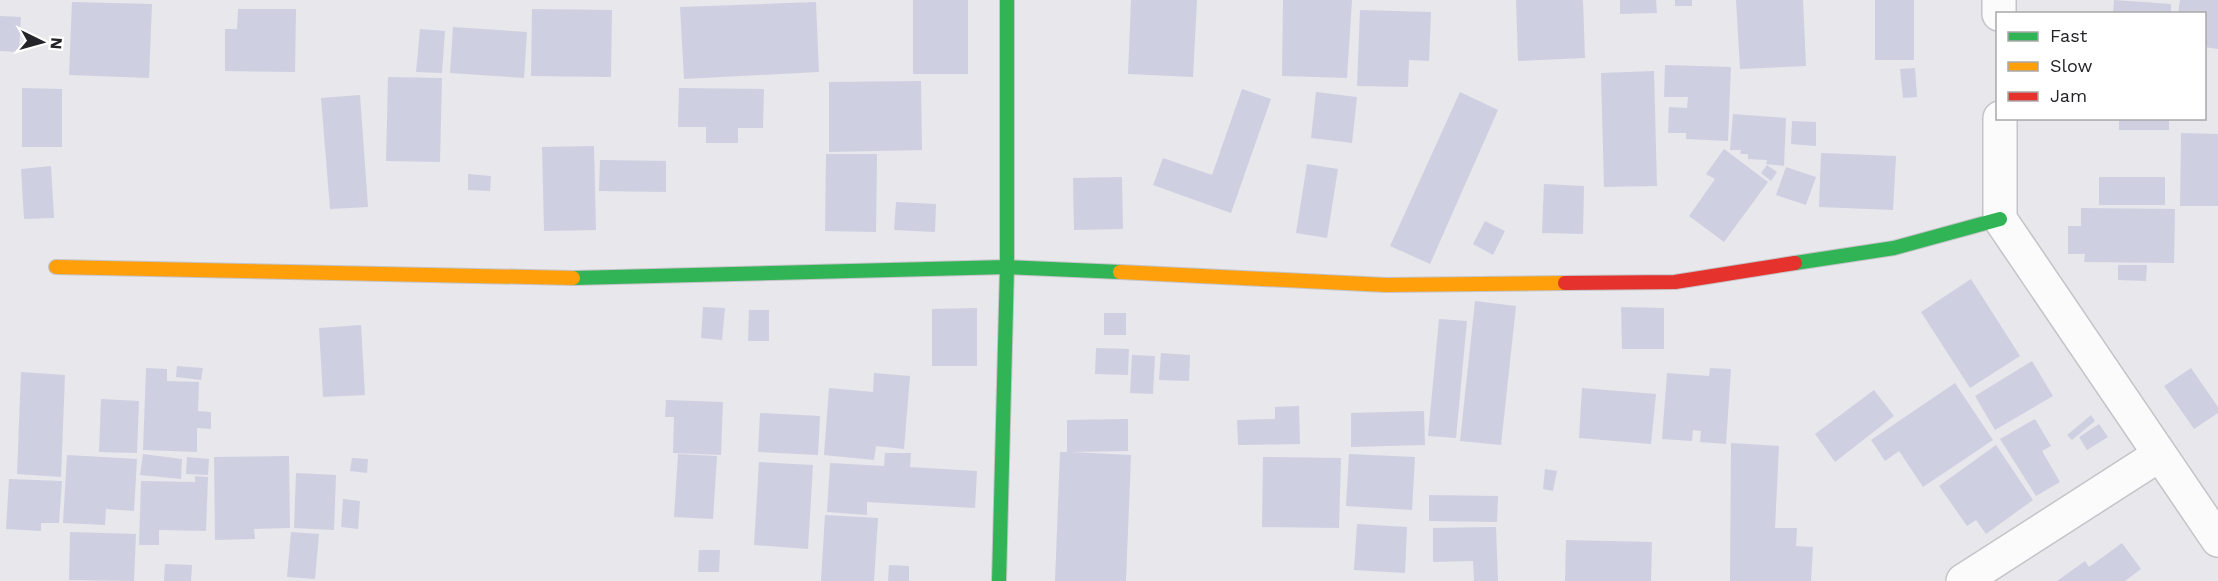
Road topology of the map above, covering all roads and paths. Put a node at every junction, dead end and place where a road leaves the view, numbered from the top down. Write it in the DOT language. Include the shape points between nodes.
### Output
graph roads {
  1 [pos="1007,0"];
  2 [pos="2000,120"];
  3 [pos="2000,219"];
  4 [pos="56,267"];
  5 [pos="1007,267"];
  6 [pos="2159,455"];
  7 [pos="2218,540"];
  8 [pos="999,581"];
  9 [pos="1963,581"];
  1 -- 5 [label="street"];
  2 -- 3 [label="street"];
  3 -- 5 [label="street" via="1894,248 1675,282 1386,285"];
  3 -- 6 [label="street"];
  4 -- 5 [label="street" via="554,279"];
  5 -- 8 [label="street"];
  6 -- 7 [label="street"];
  6 -- 9 [label="street"];
}
